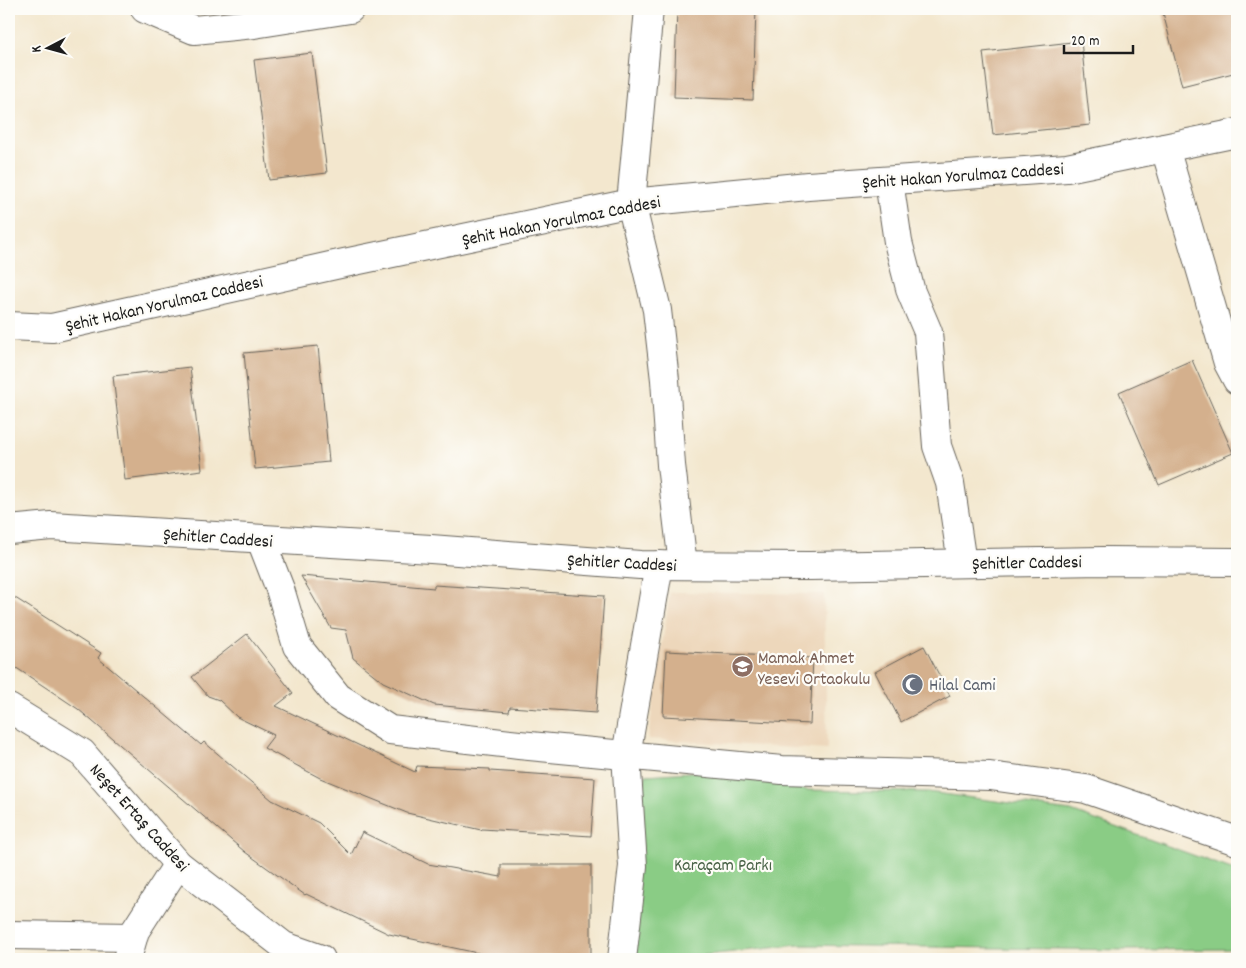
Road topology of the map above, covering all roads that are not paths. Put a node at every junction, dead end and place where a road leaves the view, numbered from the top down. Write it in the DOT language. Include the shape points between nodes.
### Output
graph roads {
  1 [pos="145,9"];
  2 [pos="350,9"];
  3 [pos="649,9"];
  4 [pos="1237,133"];
  5 [pos="1166,148"];
  6 [pos="889,181"];
  7 [pos="631,203"];
  8 [pos="9,326"];
  9 [pos="1237,380"];
  10 [pos="9,530"];
  11 [pos="261,540"];
  12 [pos="1237,562"];
  13 [pos="962,563"];
  14 [pos="671,565"];
  15 [pos="9,708"];
  16 [pos="626,755"];
  17 [pos="1237,841"];
  18 [pos="178,864"];
  19 [pos="9,935"];
  20 [pos="130,948"];
  21 [pos="321,959"];
  22 [pos="622,959"];
  1 -- 2 [label="street" via="194,30"];
  3 -- 7 [label="street"];
  4 -- 5 [label="street, Şehit Hakan Yorulmaz Caddesi"];
  5 -- 6 [label="street, Şehit Hakan Yorulmaz Caddesi" via="1067,168"];
  5 -- 9 [label="street" via="1228,363"];
  6 -- 7 [label="street, Şehit Hakan Yorulmaz Caddesi"];
  6 -- 13 [label="street" via="898,242 909,284 928,332 937,446 950,483"];
  7 -- 8 [label="street, Şehit Hakan Yorulmaz Caddesi" via="52,328"];
  7 -- 14 [label="street" via="656,310 666,380 671,465"];
  10 -- 11 [label="street, Şehitler Caddesi" via="51,526"];
  11 -- 14 [label="street, Şehitler Caddesi"];
  11 -- 16 [label="street" via="297,646 338,697 390,730"];
  12 -- 13 [label="street, Şehitler Caddesi"];
  13 -- 14 [label="street, Şehitler Caddesi"];
  14 -- 16 [label="street"];
  15 -- 18 [label="street, Neşet Ertaş Caddesi" via="82,753"];
  16 -- 17 [label="street" via="782,770 990,776 1086,789"];
  16 -- 22 [label="street" via="633,866"];
  18 -- 20 [label="street" via="135,930"];
  18 -- 21 [label="street, Neşet Ertaş Caddesi" via="284,946"];
  19 -- 20 [label="street"];
}
